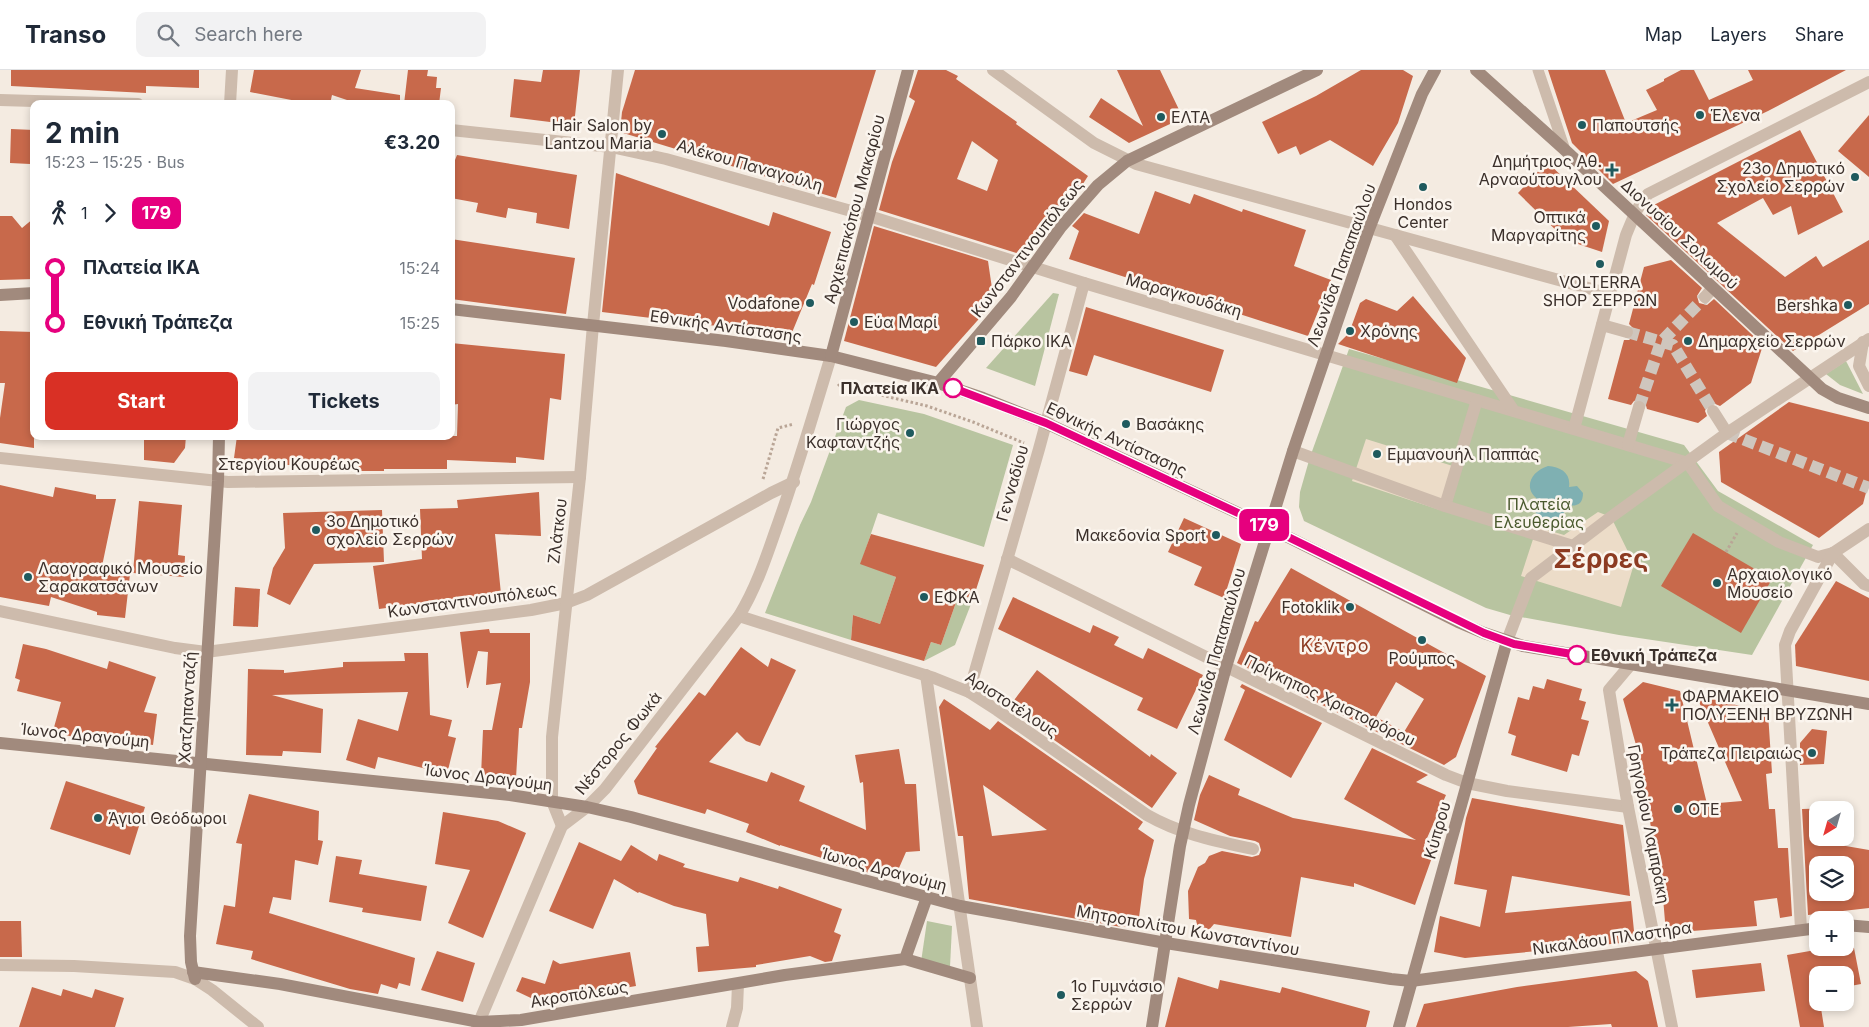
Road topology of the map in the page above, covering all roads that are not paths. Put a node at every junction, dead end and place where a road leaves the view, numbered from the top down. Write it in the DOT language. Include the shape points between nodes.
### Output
graph roads {
  1 [pos="232,70"];
  2 [pos="618,70"];
  3 [pos="908,70"];
  4 [pos="992,70"];
  5 [pos="1317,70"];
  6 [pos="1435,70"];
  7 [pos="1476,70"];
  8 [pos="1538,70"];
  9 [pos="1869,82"];
  10 [pos="0,100"];
  11 [pos="230,100"];
  12 [pos="30,101"];
  13 [pos="455,130"];
  14 [pos="611,147"];
  15 [pos="1565,150"];
  16 [pos="1127,161"];
  17 [pos="1634,214"];
  18 [pos="869,216"];
  19 [pos="1369,229"];
  20 [pos="1395,235"];
  21 [pos="1032,267"];
  22 [pos="1084,283"];
  23 [pos="30,293"];
  24 [pos="0,294"];
  25 [pos="1610,294"];
  26 [pos="455,309"];
  27 [pos="593,325"];
  28 [pos="1602,325"];
  29 [pos="1626,332"];
  30 [pos="1866,340"];
  31 [pos="1326,354"];
  32 [pos="831,356"];
  33 [pos="1810,378"];
  34 [pos="938,383"];
  35 [pos="1869,386"];
  36 [pos="1477,400"];
  37 [pos="1639,407"];
  38 [pos="1869,408"];
  39 [pos="1514,411"];
  40 [pos="1713,411"];
  41 [pos="1046,423"];
  42 [pos="1574,429"];
  43 [pos="1727,433"];
  44 [pos="219,440"];
  45 [pos="1628,445"];
  46 [pos="1293,451"];
  47 [pos="0,458"];
  48 [pos="1688,463"];
  49 [pos="580,477"];
  50 [pos="218,481"];
  51 [pos="794,482"];
  52 [pos="1445,506"];
  53 [pos="1270,528"];
  54 [pos="1869,529"];
  55 [pos="1572,546"];
  56 [pos="1833,553"];
  57 [pos="1007,559"];
  58 [pos="1869,586"];
  59 [pos="566,602"];
  60 [pos="0,611"];
  61 [pos="739,616"];
  62 [pos="1507,641"];
  63 [pos="206,652"];
  64 [pos="1631,664"];
  65 [pos="1226,667"];
  66 [pos="926,675"];
  67 [pos="1788,690"];
  68 [pos="969,692"];
  69 [pos="1869,704"];
  70 [pos="0,743"];
  71 [pos="200,763"];
  72 [pos="1467,783"];
  73 [pos="552,801"];
  74 [pos="1628,806"];
  75 [pos="587,807"];
  76 [pos="562,826"];
  77 [pos="1183,832"];
  78 [pos="1253,849"];
  79 [pos="927,897"];
  80 [pos="960,906"];
  81 [pos="1854,926"];
  82 [pos="1869,927"];
  83 [pos="1801,929"];
  84 [pos="1809,929"];
  85 [pos="1166,943"];
  86 [pos="1656,949"];
  87 [pos="905,959"];
  88 [pos="0,965"];
  89 [pos="195,976"];
  90 [pos="970,978"];
  91 [pos="1411,981"];
  92 [pos="738,984"];
  93 [pos="478,1024"];
  94 [pos="258,1027"];
  95 [pos="732,1027"];
  96 [pos="977,1027"];
  97 [pos="1152,1027"];
  98 [pos="1399,1027"];
  99 [pos="1672,1027"];
  1 -- 11 [label="street"];
  2 -- 14 [label="street, Ζλάτκου"];
  3 -- 18 [label="street, Αρχιεπισκόπου Μακαρίου"];
  4 -- 16 [label="street" via="1094,143"];
  5 -- 16 [label="street, Κωνσταντινουπόλεως"];
  6 -- 19 [label="street, Λεωνίδα Παπαπαύλου" via="1422,94"];
  7 -- 15 [label="street, Διονυσίου Σολωμού"];
  8 -- 15 [label="lane"];
  9 -- 17 [label="street" via="1648,194"];
  10 -- 12 [label="street"];
  13 -- 14 [label="street, Αλέκου Παναγούλη"];
  14 -- 18 [label="street, Αλέκου Παναγούλη" via="666,159"];
  14 -- 27 [label="street, Ζλάτκου"];
  15 -- 17 [label="street, Διονυσίου Σολωμού"];
  16 -- 19 [label="street"];
  16 -- 21 [label="street, Κωνσταντινουπόλεως" via="1098,185"];
  17 -- 25 [label="street"];
  17 -- 33 [label="street, Διονυσίου Σολωμού" via="1709,292"];
  18 -- 21 [label="street, Αλέκου Παναγούλη"];
  18 -- 32 [label="street, Αρχιεπισκόπου Μακαρίου"];
  19 -- 20 [label="street"];
  19 -- 31 [label="street, Λεωνίδα Παπαπαύλου"];
  20 -- 25 [label="street"];
  20 -- 39 [label="street"];
  21 -- 22 [label="street, Μαραγκουδάκη"];
  21 -- 34 [label="street, Κωνσταντινουπόλεως" via="1011,297"];
  22 -- 31 [label="street, Μαραγκουδάκη"];
  22 -- 41 [label="street, Γενναδίου"];
  23 -- 24 [label="street"];
  25 -- 28 [label="street"];
  26 -- 27 [label="street, Εθνικής Αντίστασης"];
  27 -- 32 [label="street, Εθνικής Αντίστασης"];
  27 -- 49 [label="street, Ζλάτκου"];
  28 -- 29 [label="street"];
  28 -- 42 [label="street"];
  30 -- 33 [label="street"];
  30 -- 35 [label="street" via="1859,366"];
  31 -- 36 [label="street, Μαραγκουδάκη"];
  31 -- 46 [label="street, Λεωνίδα Παπαπαύλου"];
  32 -- 34 [label="street, Εθνικής Αντίστασης"];
  32 -- 51 [label="street"];
  33 -- 38 [label="street, Διονυσίου Σολωμού" via="1830,395"];
  33 -- 43 [label="street"];
  34 -- 41 [label="street, Εθνικής Αντίστασης"];
  36 -- 39 [label="street, Μαραγκουδάκη"];
  36 -- 52 [label="street"];
  37 -- 45 [label="street"];
  39 -- 42 [label="street, Μαραγκουδάκη"];
  40 -- 43 [label="street"];
  41 -- 53 [label="street, Εθνικής Αντίστασης"];
  41 -- 57 [label="street, Γενναδίου"];
  42 -- 45 [label="street, Μαραγκουδάκη"];
  43 -- 48 [label="street"];
  44 -- 50 [label="street, Χατζηπανταζή"];
  45 -- 48 [label="street, Μαραγκουδάκη"];
  46 -- 52 [label="street"];
  46 -- 53 [label="street, Λεωνίδα Παπαπαύλου"];
  47 -- 50 [label="street, Στεργίου Κουρέως"];
  48 -- 55 [label="street"];
  48 -- 56 [label="street" via="1718,506 1779,542 1818,557"];
  49 -- 50 [label="street, Στεργίου Κουρέως"];
  49 -- 59 [label="street, Ζλάτκου"];
  50 -- 63 [label="street, Χατζηπανταζή"];
  51 -- 59 [label="street, Κωνσταντινουπόλεως" via="610,584"];
  51 -- 61 [label="street, Νέστορος Φωκά" via="755,586"];
  52 -- 55 [label="street"];
  53 -- 62 [label="street, Εθνικής Αντίστασης" via="1458,622"];
  53 -- 65 [label="street, Λεωνίδα Παπαπαύλου"];
  54 -- 56 [label="street"];
  55 -- 62 [label="street" via="1531,578"];
  56 -- 58 [label="street"];
  56 -- 67 [label="street" via="1785,645"];
  57 -- 65 [label="street, Πρίγκηπος Χριστοφόρου"];
  57 -- 68 [label="street, Γενναδίου"];
  59 -- 63 [label="street, Κωνσταντινουπόλεως" via="522,612"];
  59 -- 73 [label="street, Ζλάτκου" via="552,737"];
  60 -- 63 [label="street, Κωνσταντινουπόλεως"];
  61 -- 66 [label="street, Αριστοτέλους"];
  61 -- 75 [label="street, Νέστορος Φωκά" via="605,789"];
  62 -- 64 [label="street, Εθνικής Αντίστασης"];
  62 -- 72 [label="street, Κύπρου"];
  63 -- 71 [label="street, Χατζηπανταζή"];
  64 -- 67 [label="street, Εθνικής Αντίστασης"];
  64 -- 74 [label="street, Γρηγορίου Λαμπράκη" via="1609,690"];
  65 -- 72 [label="street, Πρίγκηπος Χριστοφόρου"];
  65 -- 77 [label="street, Λεωνίδα Παπαπαύλου"];
  66 -- 68 [label="street, Αριστοτέλους"];
  66 -- 80 [label="street"];
  67 -- 69 [label="street, Εθνικής Αντίστασης"];
  67 -- 83 [label="street"];
  68 -- 77 [label="street, Αριστοτέλους" via="1147,815"];
  70 -- 71 [label="street, Ίωνος Δραγούμη"];
  71 -- 73 [label="street, Ίωνος Δραγούμη"];
  71 -- 89 [label="street, Χατζηπανταζή" via="190,946"];
  72 -- 74 [label="street, Πρίγκηπος Χριστοφόρου"];
  72 -- 91 [label="street, Κύπρου"];
  73 -- 75 [label="street, Ίωνος Δραγούμη"];
  73 -- 76 [label="street"];
  74 -- 86 [label="street, Γρηγορίου Λαμπράκη"];
  75 -- 76 [label="street, Νέστορος Φωκά"];
  75 -- 79 [label="street, Ίωνος Δραγούμη"];
  76 -- 93 [label="street, Νέστορος Φωκά"];
  77 -- 78 [label="street, Αριστοτέλους"];
  77 -- 85 [label="street, Λεωνίδα Παπαπαύλου"];
  79 -- 80 [label="street, Ίωνος Δραγούμη"];
  79 -- 87 [label="street"];
  80 -- 85 [label="street, Μητροπολίτου Κωνσταντίνου"];
  80 -- 90 [label="street"];
  81 -- 82 [label="street"];
  83 -- 84 [label="street, Νικαλάου Πλαστήρα"];
  83 -- 86 [label="street, Νικαλάου Πλαστήρα"];
  85 -- 91 [label="street, Μητροπολίτου Κωνσταντίνου"];
  85 -- 97 [label="street, Λεωνίδα Παπαπαύλου"];
  86 -- 91 [label="street, Νικαλάου Πλαστήρα"];
  86 -- 99 [label="street, Γρηγορίου Λαμπράκη"];
  87 -- 90 [label="street"];
  87 -- 92 [label="street, Ακροπόλεως"];
  88 -- 89 [label="street" via="166,970"];
  89 -- 93 [label="street, Ακροπόλεως" via="280,984"];
  89 -- 94 [label="street"];
  90 -- 96 [label="street"];
  91 -- 98 [label="street, Κύπρου"];
  92 -- 93 [label="street, Ακροπόλεως" via="521,1020"];
  92 -- 95 [label="street"];
}
